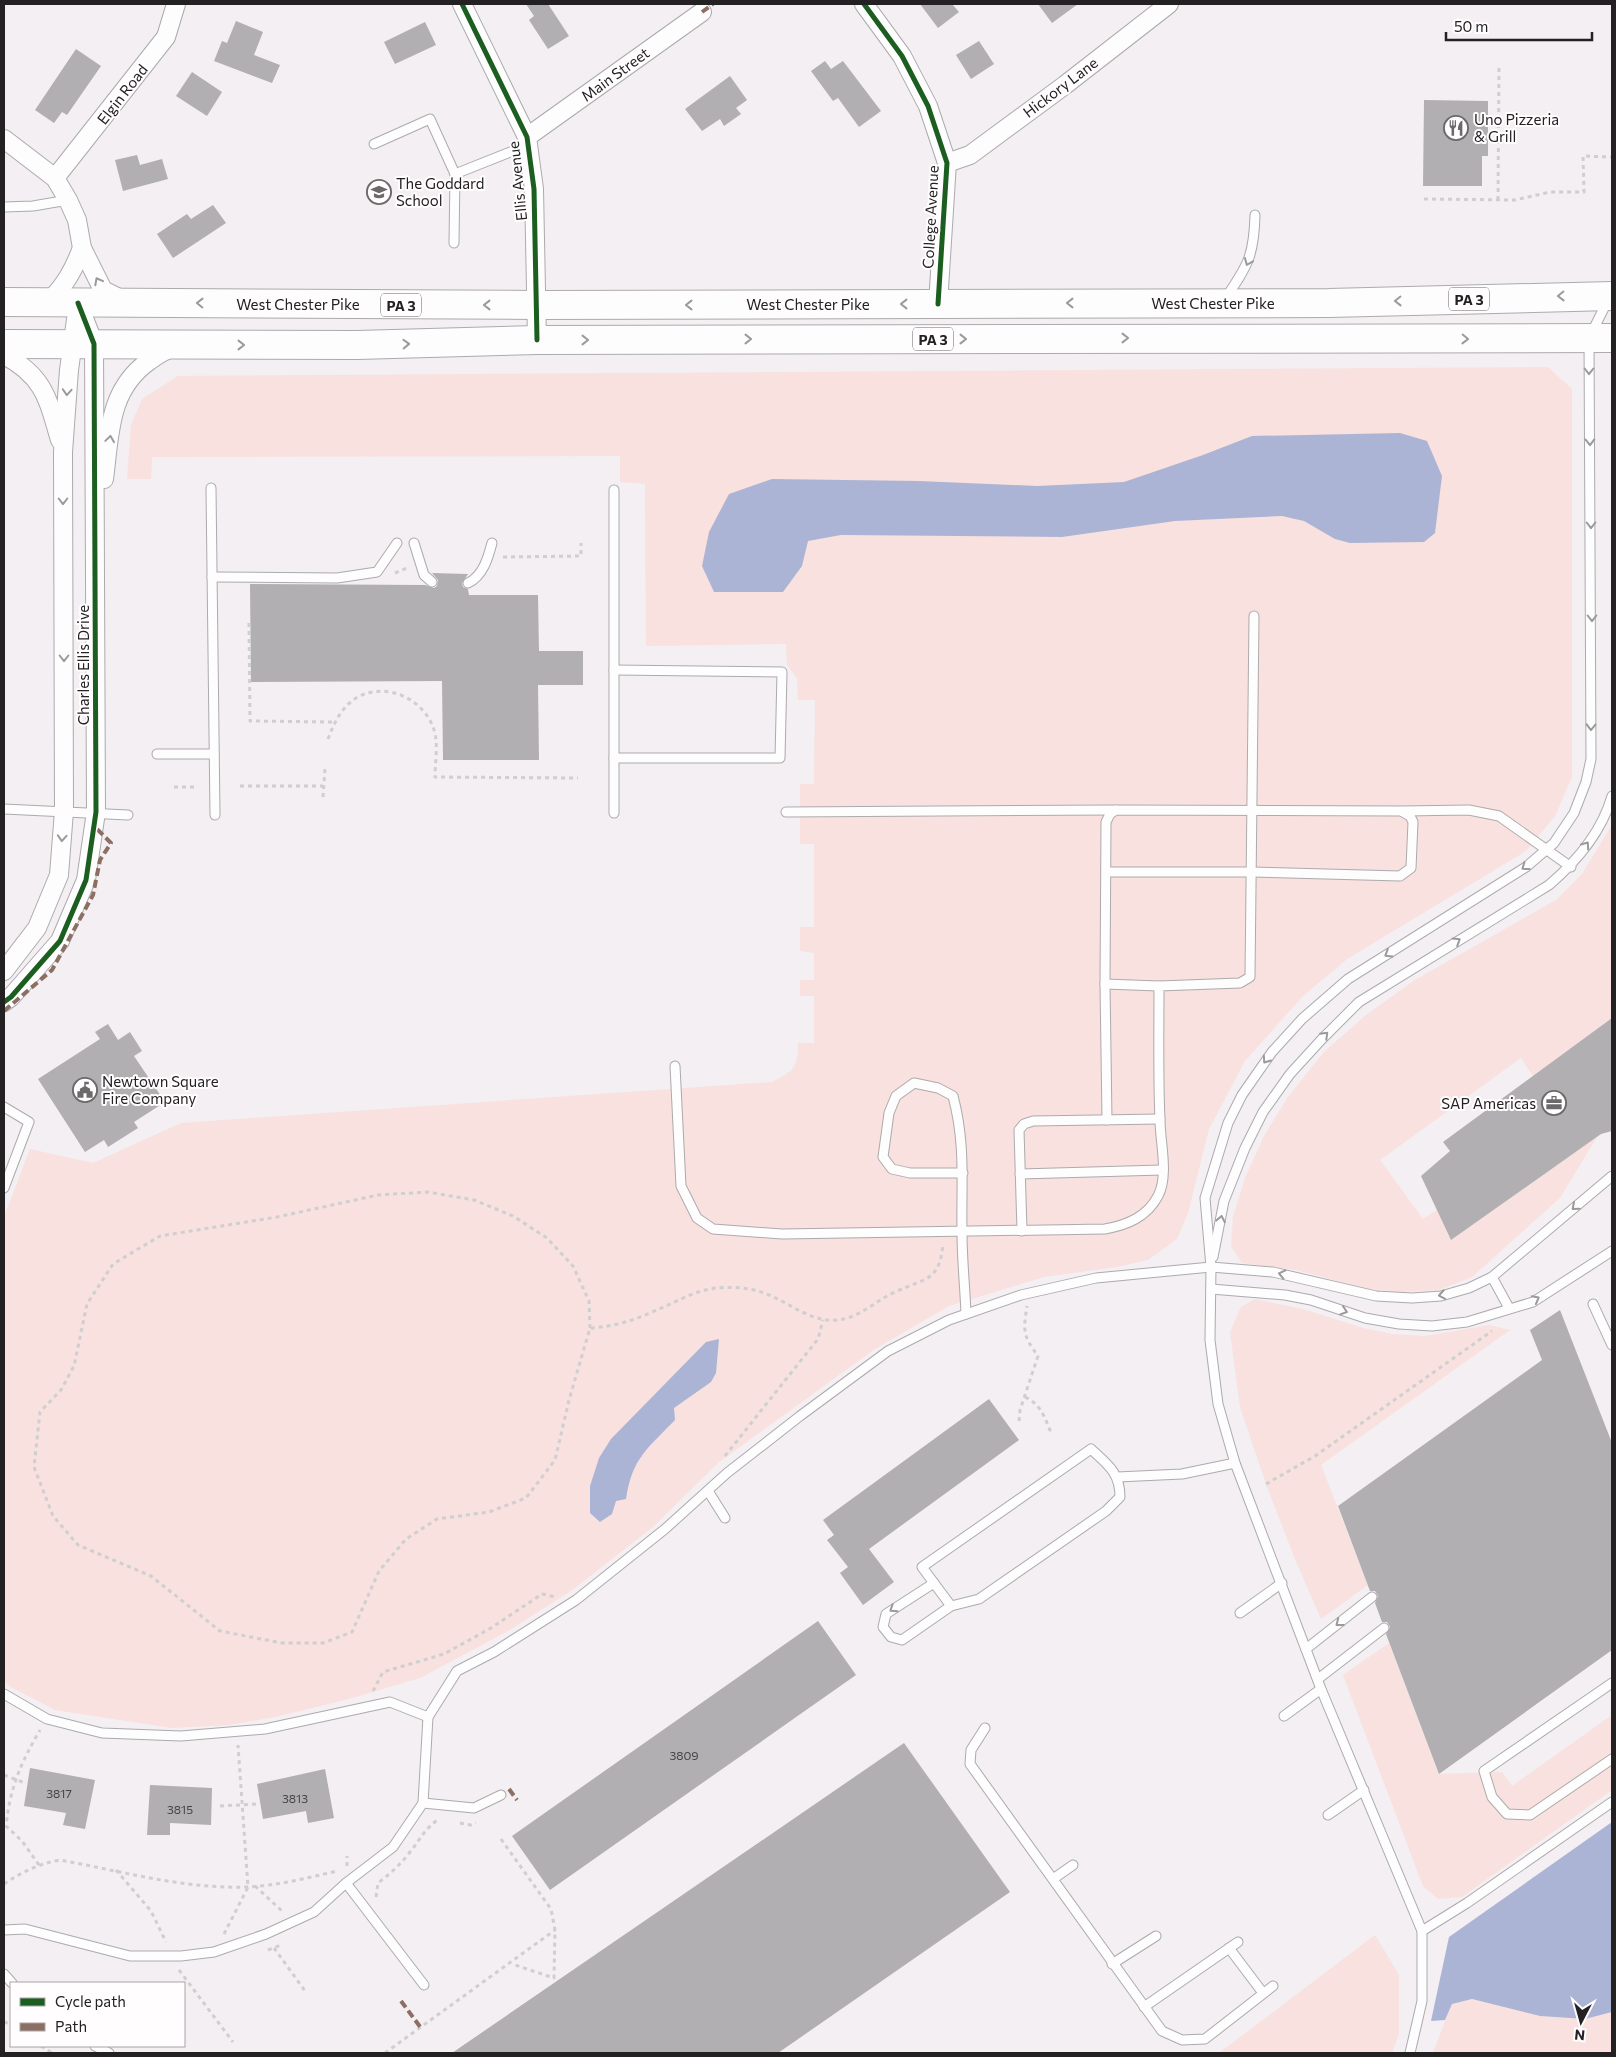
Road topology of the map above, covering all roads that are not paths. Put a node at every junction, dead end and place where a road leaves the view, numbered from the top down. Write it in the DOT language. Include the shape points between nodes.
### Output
graph roads {
  1 [pos="176,4"];
  2 [pos="462,4"];
  3 [pos="864,4"];
  4 [pos="1169,4"];
  5 [pos="702,12"];
  6 [pos="4,140"];
  7 [pos="527,141"];
  8 [pos="374,144"];
  9 [pos="947,163"];
  10 [pos="455,174"];
  11 [pos="55,178"];
  12 [pos="68,200"];
  13 [pos="4,206"];
  14 [pos="1255,215"];
  15 [pos="454,243"];
  16 [pos="82,248"];
  17 [pos="1611,298"];
  18 [pos="126,301"];
  19 [pos="4,302"];
  20 [pos="48,302"];
  21 [pos="78,302"];
  22 [pos="1223,303"];
  23 [pos="938,304"];
  24 [pos="536,305"];
  25 [pos="1601,338"];
  26 [pos="537,340"];
  27 [pos="4,344"];
  28 [pos="83,344"];
  29 [pos="192,345"];
  30 [pos="4,355"];
  31 [pos="63,452"];
  32 [pos="211,488"];
  33 [pos="614,490"];
  34 [pos="95,539"];
  35 [pos="397,543"];
  36 [pos="414,543"];
  37 [pos="492,543"];
  38 [pos="212,578"];
  39 [pos="432,582"];
  40 [pos="468,583"];
  41 [pos="1254,616"];
  42 [pos="614,670"];
  43 [pos="157,754"];
  44 [pos="214,754"];
  45 [pos="614,758"];
  46 [pos="1612,796"];
  47 [pos="4,809"];
  48 [pos="1116,810"];
  49 [pos="64,811"];
  50 [pos="1253,811"];
  51 [pos="1401,811"];
  52 [pos="96,812"];
  53 [pos="786,812"];
  54 [pos="614,813"];
  55 [pos="128,815"];
  56 [pos="215,815"];
  57 [pos="1547,849"];
  58 [pos="1571,867"];
  59 [pos="1106,872"];
  60 [pos="1252,872"];
  61 [pos="4,970"];
  62 [pos="1105,984"];
  63 [pos="1159,986"];
  64 [pos="4,1002"];
  65 [pos="675,1066"];
  66 [pos="4,1107"];
  67 [pos="1160,1119"];
  68 [pos="1107,1120"];
  69 [pos="1162,1170"];
  70 [pos="963,1173"];
  71 [pos="1020,1174"];
  72 [pos="1612,1176"];
  73 [pos="4,1188"];
  74 [pos="1022,1231"];
  75 [pos="962,1233"];
  76 [pos="1612,1251"];
  77 [pos="1211,1267"];
  78 [pos="1492,1278"];
  79 [pos="1211,1289"];
  80 [pos="1593,1304"];
  81 [pos="1509,1308"];
  82 [pos="966,1314"];
  83 [pos="1612,1345"];
  84 [pos="1235,1463"];
  85 [pos="1117,1477"];
  86 [pos="708,1491"];
  87 [pos="726,1518"];
  88 [pos="934,1583"];
  89 [pos="1282,1583"];
  90 [pos="1372,1597"];
  91 [pos="951,1606"];
  92 [pos="1240,1613"];
  93 [pos="1384,1628"];
  94 [pos="1306,1649"];
  95 [pos="1318,1679"];
  96 [pos="1612,1683"];
  97 [pos="1321,1688"];
  98 [pos="4,1694"];
  99 [pos="428,1716"];
  100 [pos="1284,1716"];
  101 [pos="985,1728"];
  102 [pos="1612,1759"];
  103 [pos="1364,1790"];
  104 [pos="501,1795"];
  105 [pos="1612,1802"];
  106 [pos="423,1803"];
  107 [pos="1328,1815"];
  108 [pos="1073,1865"];
  109 [pos="1053,1879"];
  110 [pos="346,1883"];
  111 [pos="4,1930"];
  112 [pos="1422,1931"];
  113 [pos="1156,1936"];
  114 [pos="1238,1942"];
  115 [pos="1230,1948"];
  116 [pos="1112,1964"];
  117 [pos="424,1985"];
  118 [pos="1272,1986"];
  119 [pos="1263,1994"];
  120 [pos="1144,2007"];
  121 [pos="97,2047"];
  122 [pos="109,2053"];
  123 [pos="1410,2053"];
  1 -- 11 [label="street, Elgin Road" via="166,37"];
  2 -- 7 [label="street, Ellis Avenue"];
  3 -- 9 [label="street, College Avenue" via="902,56 928,106"];
  4 -- 9 [label="street, Hickory Lane" via="970,155"];
  5 -- 7 [label="street, Main Street"];
  6 -- 11 [label="street"];
  7 -- 10 [label="lane"];
  7 -- 24 [label="street, Ellis Avenue" via="534,189"];
  8 -- 10 [label="lane" via="430,119"];
  9 -- 23 [label="street, College Avenue"];
  10 -- 15 [label="lane"];
  11 -- 12 [label="street"];
  12 -- 13 [label="lane" via="33,206"];
  12 -- 16 [label="street"];
  14 -- 22 [label="lane, one-way" via="1252,255"];
  18 -- 16 [label="street, one-way" via="103,290"];
  16 -- 20 [label="street" via="65,283"];
  17 -- 22 [label="highway, West Chester Pike / PA 3, one-way"];
  17 -- 25 [label="lane"];
  18 -- 21 [label="highway, West Chester Pike / PA 3"];
  24 -- 18 [label="highway, West Chester Pike / PA 3, one-way" via="266,305"];
  19 -- 20 [label="highway, West Chester Pike / PA 3"];
  20 -- 21 [label="highway, West Chester Pike / PA 3"];
  21 -- 28 [label="street, Charles Ellis Drive"];
  22 -- 23 [label="highway, West Chester Pike / PA 3, one-way"];
  23 -- 24 [label="highway, West Chester Pike / PA 3, one-way"];
  24 -- 26 [label="street, Ellis Avenue"];
  26 -- 25 [label="highway, PA 3, one-way"];
  25 -- 57 [label="lane, one-way" via="1591,759 1574,814"];
  29 -- 26 [label="highway, PA 3, one-way"];
  27 -- 28 [label="highway, PA 3"];
  28 -- 29 [label="highway, PA 3"];
  28 -- 31 [label="street, Charles Ellis Drive, one-way"];
  28 -- 34 [label="street, Charles Ellis Drive"];
  34 -- 29 [label="street, Charles Ellis Drive, one-way" via="114,409 121,390 134,373 168,349"];
  30 -- 31 [label="street, Charles Ellis Drive" via="29,371 42,387"];
  31 -- 49 [label="street, Charles Ellis Drive, one-way"];
  32 -- 38 [label="lane"];
  33 -- 42 [label="lane"];
  34 -- 52 [label="street, Charles Ellis Drive"];
  35 -- 38 [label="lane" via="377,572 337,578"];
  36 -- 39 [label="lane" via="424,575"];
  37 -- 40 [label="lane" via="487,561 476,579"];
  38 -- 44 [label="lane"];
  41 -- 50 [label="lane"];
  42 -- 45 [label="lane"];
  42 -- 45 [label="lane" via="782,672 780,758"];
  43 -- 44 [label="lane"];
  44 -- 56 [label="lane"];
  45 -- 54 [label="lane"];
  58 -- 46 [label="lane, one-way" via="1596,831"];
  47 -- 49 [label="lane"];
  48 -- 50 [label="lane"];
  48 -- 53 [label="lane"];
  48 -- 59 [label="lane" via="1106,822"];
  49 -- 52 [label="lane"];
  49 -- 61 [label="street, Charles Ellis Drive, one-way" via="59,875 37,928"];
  50 -- 51 [label="lane"];
  50 -- 60 [label="lane"];
  51 -- 57 [label="lane" via="1469,810 1499,816"];
  51 -- 60 [label="lane" via="1414,822 1411,868 1400,876"];
  52 -- 55 [label="lane"];
  52 -- 64 [label="street, Charles Ellis Drive" via="86,880 60,940"];
  57 -- 58 [label="lane"];
  57 -- 77 [label="lane, one-way" via="1526,867 1348,979 1302,1019 1272,1052 1242,1096 1217,1153 1205,1198"];
  77 -- 58 [label="lane, one-way" via="1224,1202 1245,1148 1263,1112 1290,1074 1359,1002 1549,885"];
  59 -- 60 [label="lane"];
  59 -- 62 [label="lane"];
  60 -- 63 [label="lane" via="1250,977 1240,983"];
  62 -- 63 [label="lane"];
  62 -- 68 [label="lane"];
  63 -- 67 [label="lane"];
  65 -- 75 [label="lane" via="681,1186 697,1218 714,1229 782,1234"];
  66 -- 73 [label="lane" via="29,1122"];
  67 -- 68 [label="lane"];
  67 -- 69 [label="lane"];
  68 -- 71 [label="lane" via="1033,1121 1024,1124 1019,1130"];
  69 -- 71 [label="lane"];
  69 -- 74 [label="lane" via="1159,1195 1143,1214 1126,1225 1105,1229"];
  70 -- 70 [label="lane" via="910,1173 892,1169 883,1157 889,1113 896,1096 914,1084 938,1088 953,1096 960,1121"];
  70 -- 75 [label="lane"];
  71 -- 74 [label="lane"];
  72 -- 78 [label="lane, one-way"];
  74 -- 75 [label="lane"];
  75 -- 82 [label="lane"];
  81 -- 76 [label="lane, one-way" via="1533,1302"];
  78 -- 77 [label="lane, one-way" via="1441,1296 1412,1298 1376,1296 1273,1272"];
  77 -- 79 [label="lane"];
  77 -- 82 [label="lane" via="1096,1278 1029,1293"];
  78 -- 81 [label="lane"];
  79 -- 81 [label="lane, one-way" via="1286,1295 1365,1318 1399,1324 1432,1326 1468,1322"];
  79 -- 84 [label="lane" via="1210,1340 1218,1404"];
  80 -- 83 [label="lane"];
  82 -- 86 [label="lane" via="888,1351"];
  84 -- 85 [label="lane" via="1182,1474"];
  84 -- 89 [label="lane"];
  85 -- 88 [label="lane" via="1091,1448 922,1567"];
  85 -- 91 [label="lane" via="1120,1497 1106,1511 979,1599"];
  86 -- 87 [label="lane"];
  86 -- 99 [label="lane" via="576,1600 494,1652 457,1671"];
  88 -- 91 [label="lane"];
  88 -- 91 [label="lane, one-way" via="886,1614 883,1627 891,1637 902,1640"];
  89 -- 92 [label="lane"];
  89 -- 94 [label="lane"];
  90 -- 94 [label="lane, one-way"];
  93 -- 95 [label="lane"];
  94 -- 95 [label="lane"];
  95 -- 97 [label="lane"];
  96 -- 102 [label="lane" via="1484,1771 1492,1797 1508,1814 1530,1815"];
  97 -- 100 [label="lane"];
  97 -- 103 [label="lane"];
  98 -- 99 [label="lane" via="47,1719 102,1732 181,1736 265,1729 390,1702"];
  99 -- 106 [label="lane"];
  101 -- 109 [label="lane" via="971,1750 970,1764"];
  103 -- 107 [label="lane"];
  103 -- 112 [label="lane"];
  104 -- 106 [label="lane" via="474,1808"];
  105 -- 112 [label="lane"];
  106 -- 110 [label="lane" via="393,1847"];
  108 -- 109 [label="lane"];
  109 -- 116 [label="lane"];
  110 -- 111 [label="lane" via="314,1912 266,1934 214,1952 130,1956 25,1930"];
  110 -- 117 [label="lane"];
  112 -- 123 [label="lane" via="1422,2001"];
  113 -- 116 [label="lane"];
  114 -- 115 [label="lane"];
  115 -- 119 [label="lane"];
  115 -- 120 [label="lane"];
  116 -- 120 [label="lane"];
  118 -- 119 [label="lane"];
  119 -- 120 [label="lane" via="1204,2039 1182,2040 1162,2031"];
  121 -- 122 [label="lane"];
}
